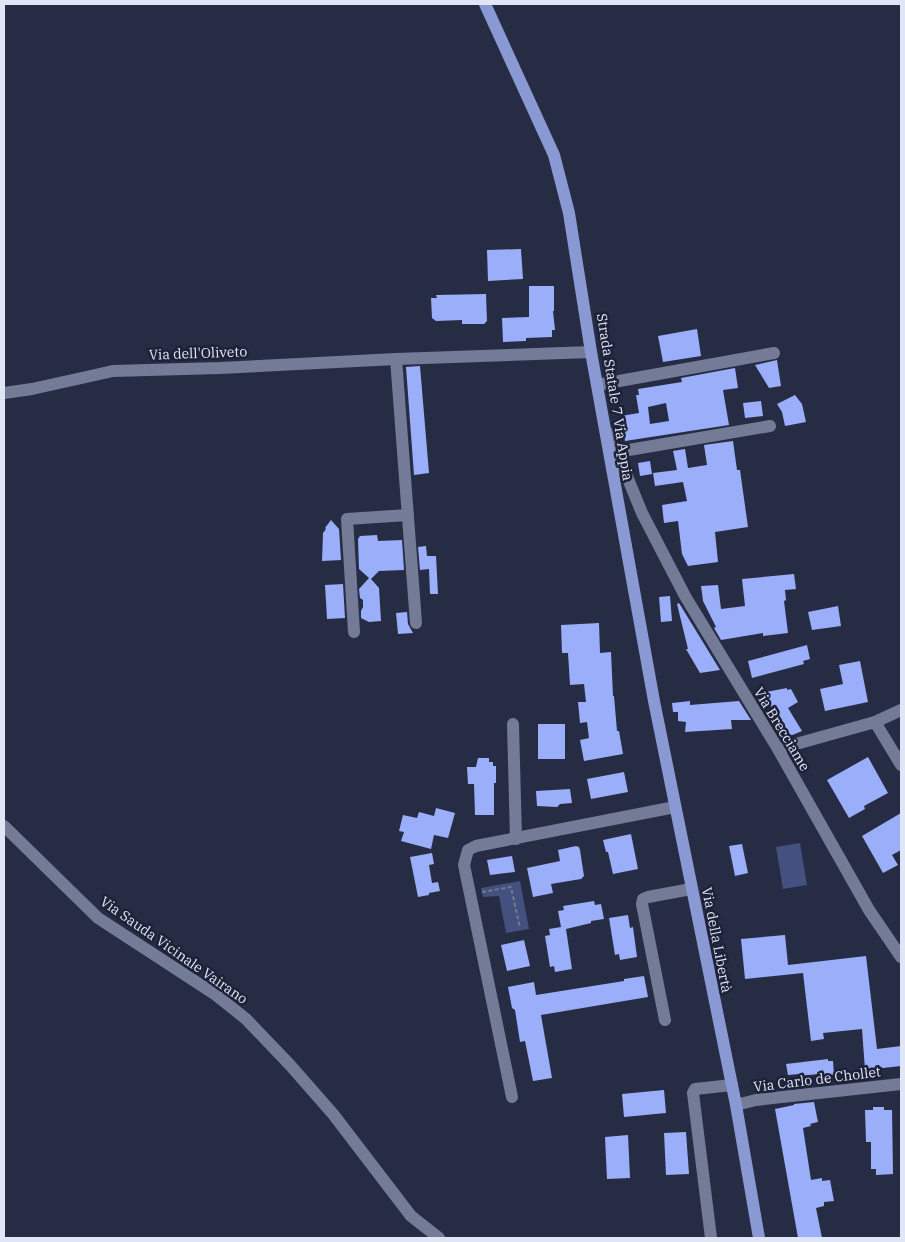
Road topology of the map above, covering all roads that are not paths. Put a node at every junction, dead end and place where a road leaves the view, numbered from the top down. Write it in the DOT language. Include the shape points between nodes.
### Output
graph roads {
  1 [pos="485,4"];
  2 [pos="591,352"];
  3 [pos="774,353"];
  4 [pos="396,358"];
  5 [pos="597,385"];
  6 [pos="4,392"];
  7 [pos="770,426"];
  8 [pos="606,430"];
  9 [pos="617,452"];
  10 [pos="642,513"];
  11 [pos="408,515"];
  12 [pos="620,518"];
  13 [pos="416,623"];
  14 [pos="354,632"];
  15 [pos="901,710"];
  16 [pos="875,722"];
  17 [pos="513,724"];
  18 [pos="778,749"];
  19 [pos="901,766"];
  20 [pos="675,807"];
  21 [pos="4,826"];
  22 [pos="516,839"];
  23 [pos="691,888"];
  24 [pos="901,957"];
  25 [pos="665,1020"];
  26 [pos="901,1084"];
  27 [pos="732,1085"];
  28 [pos="512,1097"];
  29 [pos="736,1104"];
  30 [pos="439,1238"];
  31 [pos="711,1238"];
  32 [pos="759,1238"];
  1 -- 2 [label="main road, Strada Statale 7 Via Appia" via="554,154 570,213"];
  2 -- 4 [label="street, Via dell'Oliveto"];
  2 -- 5 [label="main road, Strada Statale 7 Via Appia"];
  3 -- 5 [label="street"];
  4 -- 6 [label="street, Via dell'Oliveto" via="113,371"];
  4 -- 11 [label="street"];
  5 -- 8 [label="main road, Strada Statale 7 Via Appia"];
  7 -- 9 [label="street"];
  8 -- 9 [label="street, Via Brecciame"];
  8 -- 12 [label="main road, Strada Statale 7 Via Appia"];
  9 -- 10 [label="street, Via Brecciame"];
  10 -- 12 [label="street" via="631,508"];
  10 -- 18 [label="street, Via Brecciame" via="685,596"];
  11 -- 13 [label="street"];
  11 -- 14 [label="street" via="347,519"];
  12 -- 20 [label="main road, Strada Statale 7 Via Appia"];
  15 -- 16 [label="street"];
  16 -- 18 [label="street"];
  16 -- 19 [label="street"];
  17 -- 22 [label="street"];
  18 -- 24 [label="street, Via Brecciame" via="869,910"];
  20 -- 22 [label="street"];
  20 -- 23 [label="main road, Via della Libertà"];
  21 -- 30 [label="street, Via Sauda Vicinale Vairano" via="98,918 216,995 246,1019 333,1114 411,1216"];
  22 -- 28 [label="street" via="476,846 468,850 464,865"];
  23 -- 25 [label="street" via="648,897 642,904"];
  23 -- 27 [label="main road, Via della Libertà"];
  26 -- 29 [label="street, Via Carlo de Chollet"];
  27 -- 29 [label="main road, Via della Libertà"];
  27 -- 31 [label="street" via="701,1087 693,1093"];
  29 -- 32 [label="main road, Via della Libertà"];
}
